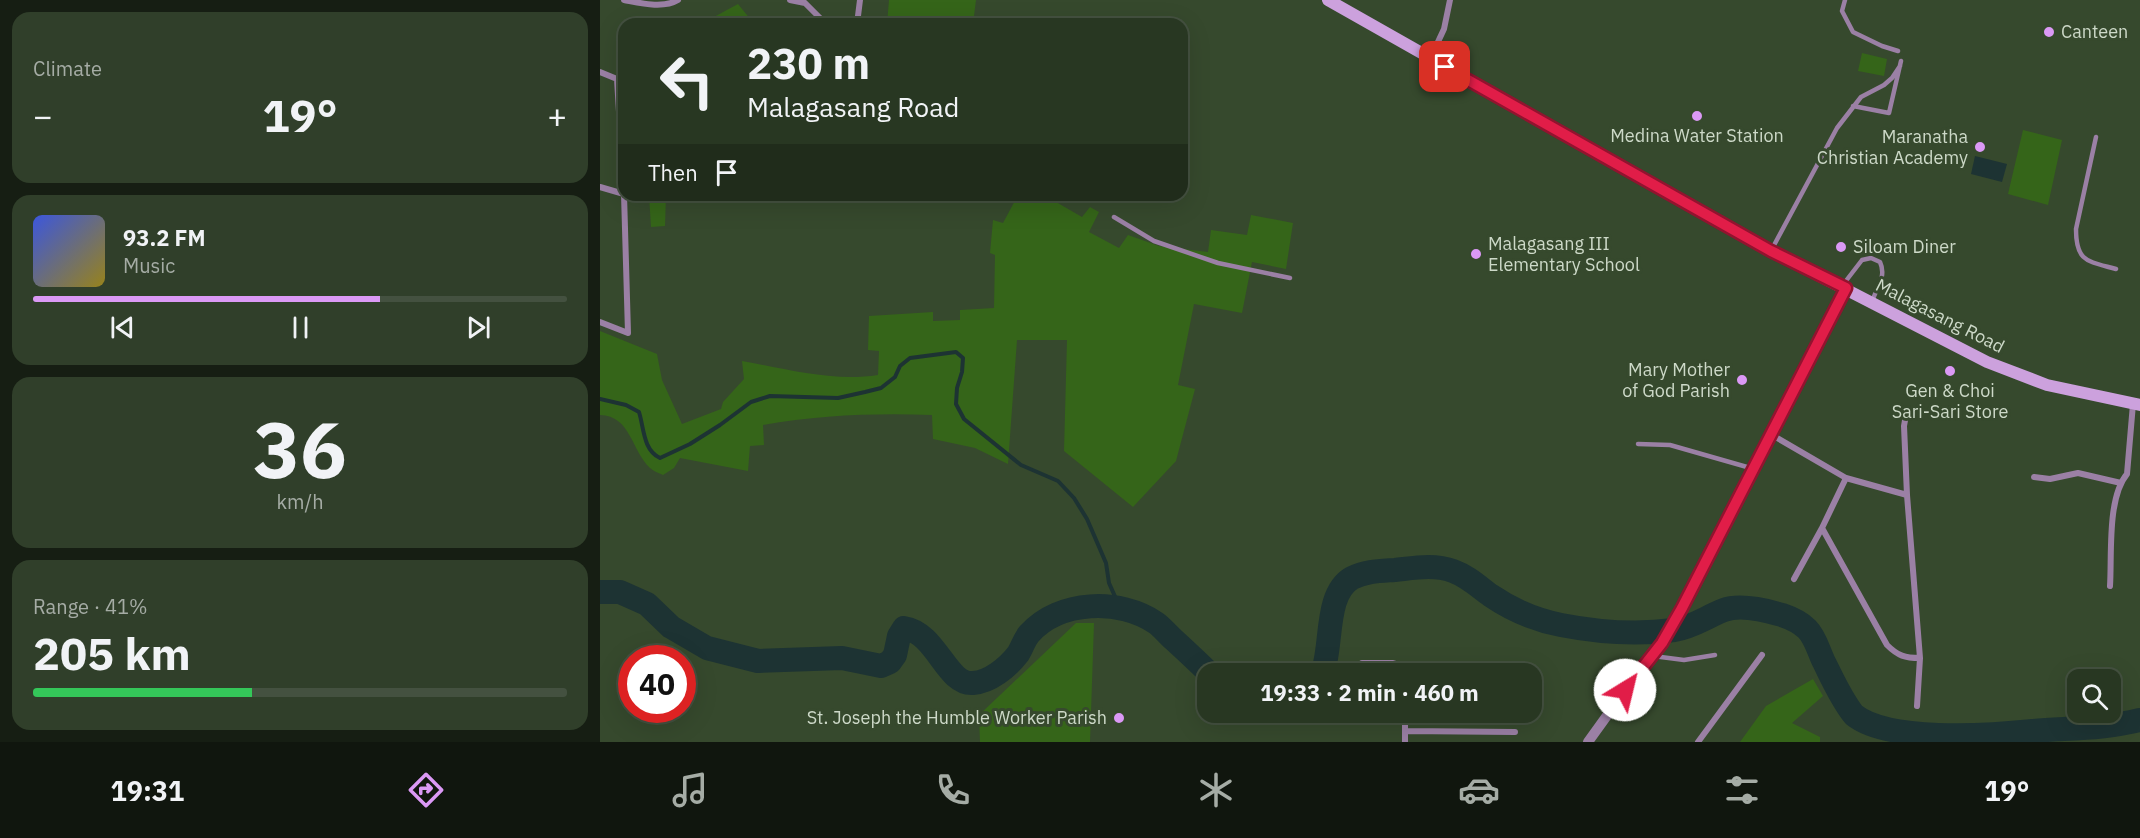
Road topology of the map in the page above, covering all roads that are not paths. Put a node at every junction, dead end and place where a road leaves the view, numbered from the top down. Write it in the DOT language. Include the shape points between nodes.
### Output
graph roads {
  1 [pos="624,0"];
  2 [pos="678,0"];
  3 [pos="790,0"];
  4 [pos="860,0"];
  5 [pos="1328,0"];
  6 [pos="1450,0"];
  7 [pos="1845,0"];
  8 [pos="651,2"];
  9 [pos="806,2"];
  10 [pos="821,18"];
  11 [pos="858,18"];
  12 [pos="1898,51"];
  13 [pos="1430,59"];
  14 [pos="600,72"];
  15 [pos="618,95"];
  16 [pos="1853,106"];
  17 [pos="2096,137"];
  18 [pos="600,187"];
  19 [pos="618,192"];
  20 [pos="624,201"];
  21 [pos="1114,217"];
  22 [pos="1771,251"];
  23 [pos="2116,269"];
  24 [pos="1290,278"];
  25 [pos="1844,287"];
  26 [pos="1872,302"];
  27 [pos="600,322"];
  28 [pos="2137,404"];
  29 [pos="1907,409"];
  30 [pos="1772,435"];
  31 [pos="1638,444"];
  32 [pos="1754,470"];
  33 [pos="2034,477"];
  34 [pos="1846,478"];
  35 [pos="2121,483"];
  36 [pos="1907,495"];
  37 [pos="1822,528"];
  38 [pos="1794,579"];
  39 [pos="2110,586"];
  40 [pos="1715,655"];
  41 [pos="1762,655"];
  42 [pos="1650,656"];
  43 [pos="1920,658"];
  44 [pos="1917,706"];
  45 [pos="1405,723"];
  46 [pos="1405,731"];
  47 [pos="1515,732"];
  48 [pos="1405,742"];
  49 [pos="1588,742"];
  50 [pos="1698,742"];
  1 -- 8 [label="street"];
  2 -- 8 [label="street"];
  3 -- 9 [label="street"];
  4 -- 11 [label="street"];
  5 -- 13 [label="main road, Malagasang Road"];
  6 -- 13 [label="street" via="1444,29"];
  7 -- 12 [label="lane" via="1842,11 1853,32"];
  9 -- 10 [label="street"];
  13 -- 22 [label="main road, Malagasang Road"];
  14 -- 15 [label="street" via="617,79"];
  16 -- 16 [label="lane" via="1889,113 1901,64 1892,78"];
  16 -- 22 [label="lane" via="1837,128"];
  17 -- 23 [label="lane" via="2076,243 2080,254 2090,262"];
  18 -- 19 [label="street"];
  20 -- 27 [label="street" via="628,333"];
  21 -- 24 [label="lane" via="1154,241 1218,263"];
  22 -- 25 [label="main road, Malagasang Road"];
  25 -- 26 [label="main road, Malagasang Road"];
  25 -- 26 [label="lane" via="1862,260 1880,262 1882,277"];
  25 -- 30 [label="street"];
  26 -- 28 [label="main road, Malagasang Road" via="1988,362 2048,385"];
  28 -- 35 [label="street" via="2127,474"];
  29 -- 36 [label="street"];
  30 -- 32 [label="street"];
  30 -- 34 [label="street"];
  31 -- 32 [label="lane" via="1670,445"];
  32 -- 42 [label="street" via="1682,608"];
  33 -- 35 [label="street" via="2050,479 2078,473"];
  34 -- 36 [label="street"];
  34 -- 37 [label="street"];
  35 -- 39 [label="street" via="2114,506"];
  36 -- 43 [label="street"];
  37 -- 38 [label="street"];
  37 -- 43 [label="street" via="1887,645 1904,658"];
  40 -- 42 [label="lane" via="1684,660"];
  41 -- 50 [label="street"];
  42 -- 49 [label="street"];
  43 -- 44 [label="street"];
  45 -- 46 [label="street"];
  46 -- 47 [label="street"];
  46 -- 48 [label="street"];
}
